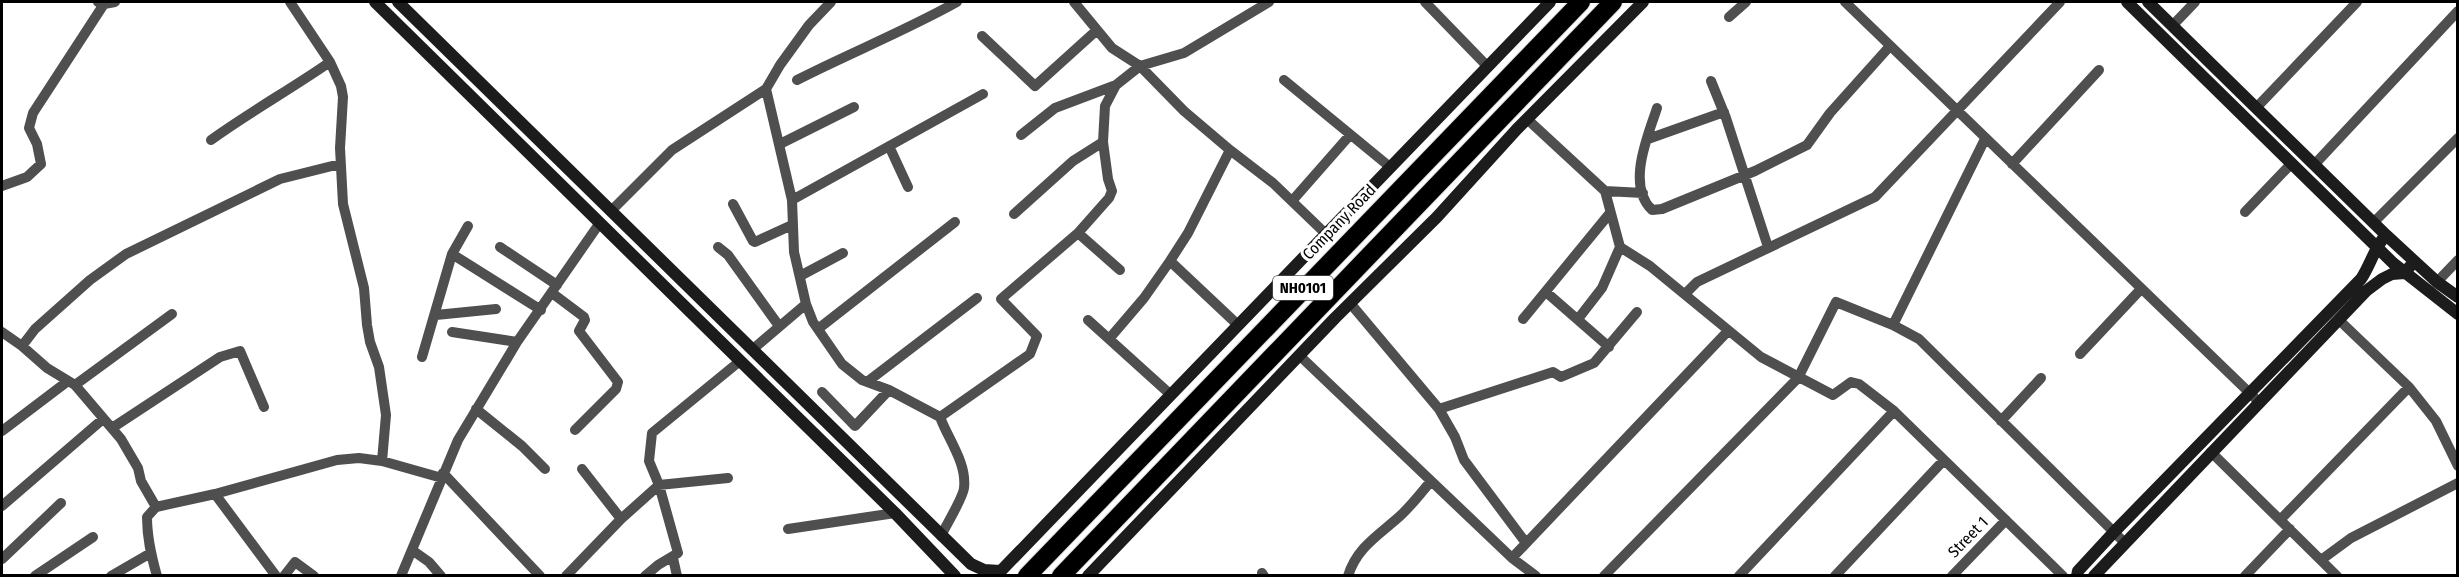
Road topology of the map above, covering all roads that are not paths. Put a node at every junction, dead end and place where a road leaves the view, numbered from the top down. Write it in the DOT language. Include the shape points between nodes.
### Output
graph roads {
  1 [pos="116,2"];
  2 [pos="290,2"];
  3 [pos="375,2"];
  4 [pos="398,2"];
  5 [pos="831,2"];
  6 [pos="957,2"];
  7 [pos="1074,2"];
  8 [pos="1269,2"];
  9 [pos="1425,2"];
  10 [pos="1550,2"];
  11 [pos="1581,2"];
  12 [pos="1613,2"];
  13 [pos="1643,2"];
  14 [pos="1746,2"];
  15 [pos="1845,2"];
  16 [pos="2060,2"];
  17 [pos="2127,2"];
  18 [pos="2148,2"];
  19 [pos="2195,2"];
  20 [pos="2357,2"];
  21 [pos="101,3"];
  22 [pos="2457,11"];
  23 [pos="1729,17"];
  24 [pos="2173,25"];
  25 [pos="1097,30"];
  26 [pos="982,36"];
  27 [pos="1890,46"];
  28 [pos="330,62"];
  29 [pos="1140,66"];
  30 [pos="1487,66"];
  31 [pos="2098,70"];
  32 [pos="797,80"];
  33 [pos="1284,80"];
  34 [pos="1711,81"];
  35 [pos="1116,85"];
  36 [pos="766,89"];
  37 [pos="983,94"];
  38 [pos="854,107"];
  39 [pos="1657,108"];
  40 [pos="2256,108"];
  41 [pos="1724,112"];
  42 [pos="1957,112"];
  43 [pos="1527,118"];
  44 [pos="1021,135"];
  45 [pos="1350,135"];
  46 [pos="2457,138"];
  47 [pos="1648,139"];
  48 [pos="1985,139"];
  49 [pos="211,140"];
  50 [pos="1103,142"];
  51 [pos="780,144"];
  52 [pos="888,146"];
  53 [pos="1230,150"];
  54 [pos="340,164"];
  55 [pos="2012,164"];
  56 [pos="2291,164"];
  57 [pos="2314,165"];
  58 [pos="1390,167"];
  59 [pos="574,175"];
  60 [pos="1745,176"];
  61 [pos="2,186"];
  62 [pos="908,187"];
  63 [pos="562,188"];
  64 [pos="1605,191"];
  65 [pos="1643,193"];
  66 [pos="792,200"];
  67 [pos="1292,201"];
  68 [pos="733,204"];
  69 [pos="611,211"];
  70 [pos="2245,212"];
  71 [pos="1610,213"];
  72 [pos="1014,214"];
  73 [pos="955,222"];
  74 [pos="2373,223"];
  75 [pos="599,224"];
  76 [pos="792,225"];
  77 [pos="468,226"];
  78 [pos="1078,233"];
  79 [pos="1326,234"];
  80 [pos="2386,236"];
  81 [pos="2376,246"];
  82 [pos="500,247"];
  83 [pos="1620,247"];
  84 [pos="1768,247"];
  85 [pos="718,248"];
  86 [pos="843,253"];
  87 [pos="452,254"];
  88 [pos="2457,260"];
  89 [pos="1170,261"];
  90 [pos="2414,262"];
  91 [pos="1120,270"];
  92 [pos="2404,273"];
  93 [pos="800,276"];
  94 [pos="2437,282"];
  95 [pos="555,289"];
  96 [pos="2141,289"];
  97 [pos="1546,292"];
  98 [pos="1685,294"];
  99 [pos="2457,297"];
  100 [pos="976,298"];
  101 [pos="1350,303"];
  102 [pos="806,304"];
  103 [pos="496,309"];
  104 [pos="541,310"];
  105 [pos="1637,312"];
  106 [pos="172,314"];
  107 [pos="2457,314"];
  108 [pos="436,315"];
  109 [pos="1523,319"];
  110 [pos="1578,319"];
  111 [pos="1088,320"];
  112 [pos="2339,320"];
  113 [pos="1238,325"];
  114 [pos="1893,325"];
  115 [pos="779,326"];
  116 [pos="818,329"];
  117 [pos="1728,331"];
  118 [pos="2,332"];
  119 [pos="452,332"];
  120 [pos="1109,339"];
  121 [pos="517,342"];
  122 [pos="22,346"];
  123 [pos="1610,347"];
  124 [pos="753,349"];
  125 [pos="2080,354"];
  126 [pos="1300,356"];
  127 [pos="422,357"];
  128 [pos="740,361"];
  129 [pos="1798,378"];
  130 [pos="2041,378"];
  131 [pos="867,382"];
  132 [pos="72,383"];
  133 [pos="2409,387"];
  134 [pos="889,390"];
  135 [pos="822,392"];
  136 [pos="1171,395"];
  137 [pos="2254,397"];
  138 [pos="264,407"];
  139 [pos="476,409"];
  140 [pos="1439,409"];
  141 [pos="1893,411"];
  142 [pos="940,417"];
  143 [pos="103,419"];
  144 [pos="2001,422"];
  145 [pos="112,428"];
  146 [pos="574,430"];
  147 [pos="2,431"];
  148 [pos="2211,452"];
  149 [pos="1944,460"];
  150 [pos="382,461"];
  151 [pos="2457,466"];
  152 [pos="545,469"];
  153 [pos="582,469"];
  154 [pos="442,476"];
  155 [pos="728,478"];
  156 [pos="1431,481"];
  157 [pos="2457,483"];
  158 [pos="659,485"];
  159 [pos="215,494"];
  160 [pos="62,503"];
  161 [pos="2,506"];
  162 [pos="156,507"];
  163 [pos="896,513"];
  164 [pos="621,519"];
  165 [pos="2006,520"];
  166 [pos="2280,520"];
  167 [pos="788,529"];
  168 [pos="2290,529"];
  169 [pos="2114,532"];
  170 [pos="941,536"];
  171 [pos="93,537"];
  172 [pos="1526,543"];
  173 [pos="2125,543"];
  174 [pos="412,550"];
  175 [pos="149,554"];
  176 [pos="673,558"];
  177 [pos="1512,558"];
  178 [pos="2,559"];
  179 [pos="2321,560"];
  180 [pos="998,573"];
  181 [pos="35,576"];
  182 [pos="111,576"];
  183 [pos="157,576"];
  184 [pos="276,576"];
  185 [pos="284,576"];
  186 [pos="314,576"];
  187 [pos="401,576"];
  188 [pos="441,576"];
  189 [pos="540,576"];
  190 [pos="566,576"];
  191 [pos="645,576"];
  192 [pos="677,576"];
  193 [pos="955,576"];
  194 [pos="1027,576"];
  195 [pos="1061,576"];
  196 [pos="1088,576"];
  197 [pos="1348,576"];
  198 [pos="1536,576"];
  199 [pos="1604,576"];
  200 [pos="1739,576"];
  201 [pos="1835,576"];
  202 [pos="1952,576"];
  203 [pos="2063,576"];
  204 [pos="2077,576"];
  205 [pos="2094,576"];
  206 [pos="2245,576"];
  207 [pos="2337,576"];
  1 -- 21 [label="street"];
  2 -- 28 [label="street"];
  3 -- 63 [label="street"];
  4 -- 59 [label="street"];
  5 -- 36 [label="street" via="809,24"];
  6 -- 32 [label="street"];
  7 -- 25 [label="street"];
  8 -- 29 [label="street" via="1184,53"];
  9 -- 30 [label="street"];
  10 -- 30 [label="street"];
  11 -- 194 [label="highway, Company Road / NH0101"];
  12 -- 195 [label="highway, NH0101"];
  13 -- 43 [label="street"];
  14 -- 23 [label="street"];
  15 -- 27 [label="street"];
  16 -- 42 [label="street"];
  17 -- 56 [label="street"];
  18 -- 24 [label="street"];
  19 -- 24 [label="street"];
  20 -- 40 [label="street"];
  21 -- 61 [label="street" via="33,113 28,128 38,144 40,164 27,177"];
  22 -- 57 [label="street"];
  24 -- 40 [label="street"];
  25 -- 26 [label="street" via="1035,86"];
  25 -- 29 [label="street" via="1113,48"];
  27 -- 42 [label="street"];
  27 -- 60 [label="street" via="1807,145"];
  28 -- 49 [label="street"];
  28 -- 54 [label="street" via="343,98"];
  29 -- 35 [label="street"];
  29 -- 53 [label="street"];
  30 -- 58 [label="street"];
  31 -- 55 [label="street"];
  33 -- 45 [label="street"];
  34 -- 41 [label="street"];
  35 -- 44 [label="street" via="1055,108"];
  35 -- 50 [label="street" via="1105,106"];
  36 -- 51 [label="street"];
  36 -- 69 [label="street" via="672,150"];
  37 -- 52 [label="street"];
  38 -- 51 [label="street"];
  39 -- 47 [label="street"];
  40 -- 57 [label="street"];
  41 -- 47 [label="street"];
  41 -- 60 [label="street"];
  42 -- 48 [label="street"];
  42 -- 84 [label="street" via="1875,197"];
  43 -- 64 [label="street"];
  43 -- 101 [label="street" via="1437,217"];
  45 -- 58 [label="street"];
  45 -- 67 [label="street"];
  46 -- 74 [label="street"];
  47 -- 65 [label="street" via="1640,164"];
  48 -- 55 [label="street"];
  48 -- 114 [label="street"];
  50 -- 72 [label="street" via="1073,161"];
  50 -- 78 [label="street" via="1112,191 1095,217"];
  51 -- 66 [label="street"];
  52 -- 62 [label="street"];
  52 -- 66 [label="street"];
  53 -- 67 [label="street"];
  53 -- 89 [label="street"];
  54 -- 122 [label="street" via="280,179 126,254 90,280 35,329"];
  54 -- 150 [label="street" via="343,204 364,288 370,342 379,367 387,415"];
  55 -- 96 [label="street"];
  56 -- 70 [label="street"];
  56 -- 81 [label="street"];
  57 -- 74 [label="street"];
  58 -- 79 [label="street"];
  59 -- 63 [label="street"];
  59 -- 69 [label="street"];
  60 -- 65 [label="street" via="1662,209 1652,210"];
  60 -- 84 [label="street"];
  63 -- 75 [label="street"];
  64 -- 65 [label="street"];
  64 -- 71 [label="street"];
  66 -- 76 [label="street"];
  67 -- 79 [label="street"];
  68 -- 76 [label="street" via="755,242"];
  69 -- 124 [label="street"];
  71 -- 83 [label="street"];
  71 -- 97 [label="street"];
  73 -- 116 [label="street"];
  74 -- 80 [label="street"];
  75 -- 95 [label="street"];
  75 -- 128 [label="street"];
  76 -- 93 [label="street"];
  77 -- 87 [label="street"];
  78 -- 91 [label="street"];
  78 -- 142 [label="street" via="1000,299 1037,336 1030,354"];
  79 -- 113 [label="street"];
  80 -- 81 [label="street"];
  80 -- 90 [label="street"];
  81 -- 92 [label="street"];
  81 -- 137 [label="street" via="2361,279"];
  82 -- 95 [label="street"];
  83 -- 98 [label="street"];
  83 -- 110 [label="street" via="1602,288"];
  84 -- 98 [label="street" via="1697,282"];
  85 -- 115 [label="street" via="728,255"];
  86 -- 93 [label="street"];
  87 -- 104 [label="street"];
  87 -- 108 [label="street"];
  88 -- 94 [label="street"];
  89 -- 113 [label="street"];
  89 -- 120 [label="street"];
  90 -- 92 [label="street"];
  90 -- 94 [label="street"];
  92 -- 107 [label="street"];
  92 -- 112 [label="street" via="2382,279"];
  93 -- 102 [label="street"];
  94 -- 99 [label="street"];
  95 -- 104 [label="street"];
  95 -- 146 [label="street" via="584,317 579,331 618,382 616,389"];
  96 -- 125 [label="street"];
  96 -- 137 [label="street"];
  97 -- 109 [label="street"];
  97 -- 110 [label="street"];
  98 -- 117 [label="street"];
  100 -- 131 [label="street"];
  101 -- 126 [label="street"];
  101 -- 140 [label="street"];
  102 -- 115 [label="street"];
  102 -- 116 [label="street"];
  103 -- 108 [label="street"];
  104 -- 121 [label="street"];
  105 -- 123 [label="street"];
  106 -- 132 [label="street"];
  108 -- 127 [label="street"];
  110 -- 123 [label="street"];
  111 -- 120 [label="street"];
  112 -- 133 [label="street"];
  112 -- 137 [label="street"];
  113 -- 136 [label="street"];
  114 -- 129 [label="street" via="1836,302"];
  114 -- 144 [label="street" via="1918,339"];
  115 -- 124 [label="street"];
  116 -- 131 [label="street" via="842,364"];
  117 -- 129 [label="street" via="1761,357"];
  117 -- 172 [label="street"];
  118 -- 122 [label="street"];
  119 -- 121 [label="street"];
  120 -- 136 [label="street"];
  121 -- 139 [label="street"];
  122 -- 132 [label="street"];
  123 -- 140 [label="street" via="1594,363 1561,377 1553,372"];
  124 -- 170 [label="street"];
  126 -- 156 [label="street"];
  126 -- 196 [label="street"];
  128 -- 158 [label="street" via="652,433 649,461"];
  128 -- 163 [label="street"];
  129 -- 141 [label="street" via="1833,395 1851,382 1859,384"];
  129 -- 199 [label="street"];
  130 -- 144 [label="street"];
  131 -- 134 [label="street"];
  132 -- 143 [label="street"];
  132 -- 147 [label="street"];
  133 -- 151 [label="street" via="2436,421"];
  133 -- 166 [label="street"];
  134 -- 135 [label="street" via="855,426"];
  134 -- 142 [label="street"];
  136 -- 180 [label="street"];
  137 -- 148 [label="street"];
  137 -- 169 [label="street"];
  138 -- 145 [label="street" via="240,351 220,357"];
  139 -- 152 [label="street"];
  139 -- 154 [label="street"];
  140 -- 172 [label="street" via="1464,460"];
  141 -- 149 [label="street"];
  141 -- 200 [label="street"];
  142 -- 170 [label="street" via="958,454 964,489"];
  143 -- 145 [label="street"];
  143 -- 161 [label="street"];
  144 -- 169 [label="street"];
  145 -- 162 [label="street" via="138,468"];
  148 -- 166 [label="street"];
  148 -- 173 [label="street"];
  149 -- 165 [label="street"];
  149 -- 201 [label="street"];
  150 -- 154 [label="street"];
  150 -- 159 [label="street" via="337,460"];
  153 -- 164 [label="street"];
  154 -- 174 [label="street"];
  154 -- 189 [label="street"];
  155 -- 158 [label="street"];
  156 -- 177 [label="street"];
  156 -- 197 [label="street" via="1401,515 1368,542"];
  157 -- 179 [label="street" via="2351,538"];
  158 -- 164 [label="street"];
  158 -- 176 [label="street" via="678,552"];
  159 -- 162 [label="street"];
  159 -- 184 [label="street"];
  160 -- 178 [label="street"];
  162 -- 175 [label="street" via="147,517"];
  163 -- 167 [label="street"];
  163 -- 193 [label="street"];
  164 -- 190 [label="street"];
  165 -- 202 [label="street, Street 1"];
  165 -- 203 [label="street"];
  166 -- 168 [label="street"];
  168 -- 179 [label="street"];
  168 -- 206 [label="street"];
  169 -- 173 [label="street"];
  169 -- 204 [label="street"];
  170 -- 180 [label="street" via="971,564"];
  171 -- 181 [label="street"];
  172 -- 177 [label="street"];
  173 -- 205 [label="street"];
  174 -- 187 [label="street"];
  174 -- 188 [label="street"];
  175 -- 182 [label="street"];
  175 -- 183 [label="street"];
  176 -- 191 [label="street"];
  176 -- 192 [label="street"];
  177 -- 198 [label="street"];
  179 -- 207 [label="street"];
  185 -- 186 [label="street" via="295,562"];
}
